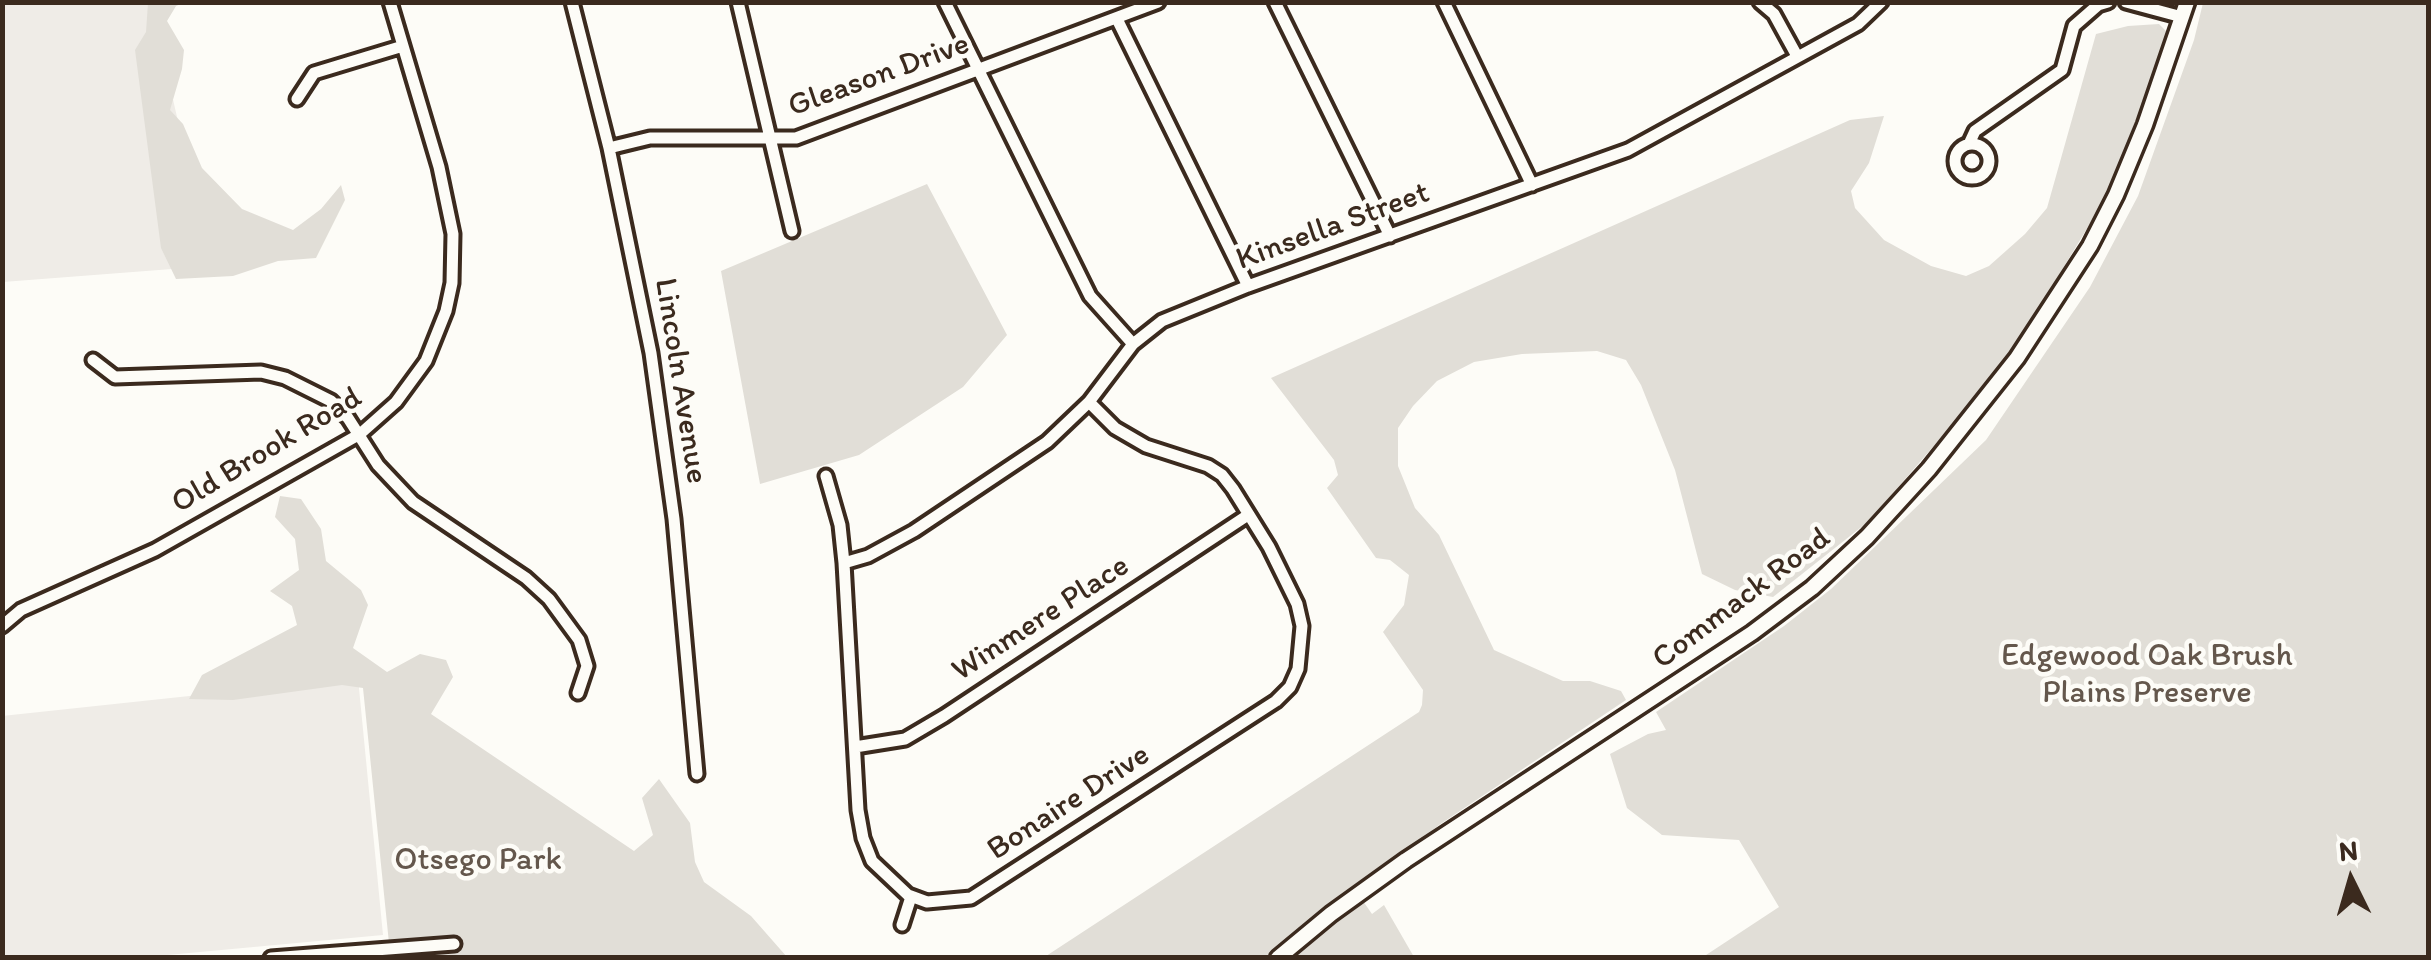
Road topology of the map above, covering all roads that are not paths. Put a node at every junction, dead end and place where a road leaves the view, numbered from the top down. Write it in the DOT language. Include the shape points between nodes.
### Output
graph roads {
  1 [pos="390,2"];
  2 [pos="572,2"];
  3 [pos="738,2"];
  4 [pos="945,2"];
  5 [pos="1158,2"];
  6 [pos="1276,2"];
  7 [pos="1444,2"];
  8 [pos="1760,2"];
  9 [pos="1881,2"];
  10 [pos="2108,2"];
  11 [pos="2126,2"];
  12 [pos="2184,10"];
  13 [pos="1117,18"];
  14 [pos="403,46"];
  15 [pos="1797,56"];
  16 [pos="977,70"];
  17 [pos="297,99"];
  18 [pos="770,140"];
  19 [pos="1969,144"];
  20 [pos="609,148"];
  21 [pos="1532,185"];
  22 [pos="792,231"];
  23 [pos="1390,236"];
  24 [pos="1248,286"];
  25 [pos="1132,344"];
  26 [pos="93,360"];
  27 [pos="1090,402"];
  28 [pos="360,434"];
  29 [pos="826,476"];
  30 [pos="1248,514"];
  31 [pos="844,563"];
  32 [pos="2,626"];
  33 [pos="578,693"];
  34 [pos="854,747"];
  35 [pos="697,774"];
  36 [pos="911,897"];
  37 [pos="902,925"];
  38 [pos="454,944"];
  39 [pos="272,958"];
  40 [pos="1278,958"];
  1 -- 14 [label="street, Old Brook Road"];
  2 -- 20 [label="street, Lincoln Avenue"];
  3 -- 18 [label="street"];
  4 -- 16 [label="street"];
  5 -- 13 [label="street, Gleason Drive"];
  6 -- 23 [label="street"];
  7 -- 21 [label="street"];
  8 -- 15 [label="street"];
  9 -- 15 [label="street, Kinsella Street" via="1858,24"];
  10 -- 19 [label="street" via="2074,26 2062,70 1975,131"];
  11 -- 12 [label="street"];
  12 -- 40 [label="main road, Commack Road" via="2145,126 2082,259 2017,358 1868,538 1752,633 1406,860"];
  13 -- 16 [label="street, Gleason Drive"];
  13 -- 24 [label="street"];
  14 -- 17 [label="street" via="314,73"];
  14 -- 28 [label="street, Old Brook Road" via="448,202 452,283 426,361 396,402"];
  15 -- 21 [label="street, Kinsella Street" via="1628,150"];
  16 -- 18 [label="street, Gleason Drive" via="796,138"];
  16 -- 25 [label="street" via="1090,296"];
  18 -- 20 [label="street, Gleason Drive" via="650,138"];
  18 -- 22 [label="street"];
  20 -- 35 [label="street, Lincoln Avenue" via="652,354"];
  21 -- 23 [label="street, Kinsella Street"];
  23 -- 24 [label="street, Kinsella Street"];
  24 -- 25 [label="street, Kinsella Street" via="1178,314"];
  25 -- 27 [label="street, Kinsella Street"];
  26 -- 28 [label="street" via="115,377 232,371 285,378 331,402"];
  27 -- 30 [label="street, Bonaire Drive" via="1146,446 1222,475"];
  27 -- 31 [label="street, Kinsella Street" via="1047,442 914,531"];
  28 -- 32 [label="street, Old Brook Road" via="155,550 21,610"];
  28 -- 33 [label="street" via="413,502 548,599 579,640 587,666"];
  29 -- 31 [label="street"];
  30 -- 34 [label="street, Winmere Place" via="944,716 905,739"];
  30 -- 36 [label="street, Bonaire Drive" via="1286,580 1302,626 1290,687 971,898"];
  31 -- 34 [label="street"];
  34 -- 36 [label="street" via="858,810 872,862"];
  36 -- 37 [label="street"];
  38 -- 39 [label="street"];
}
